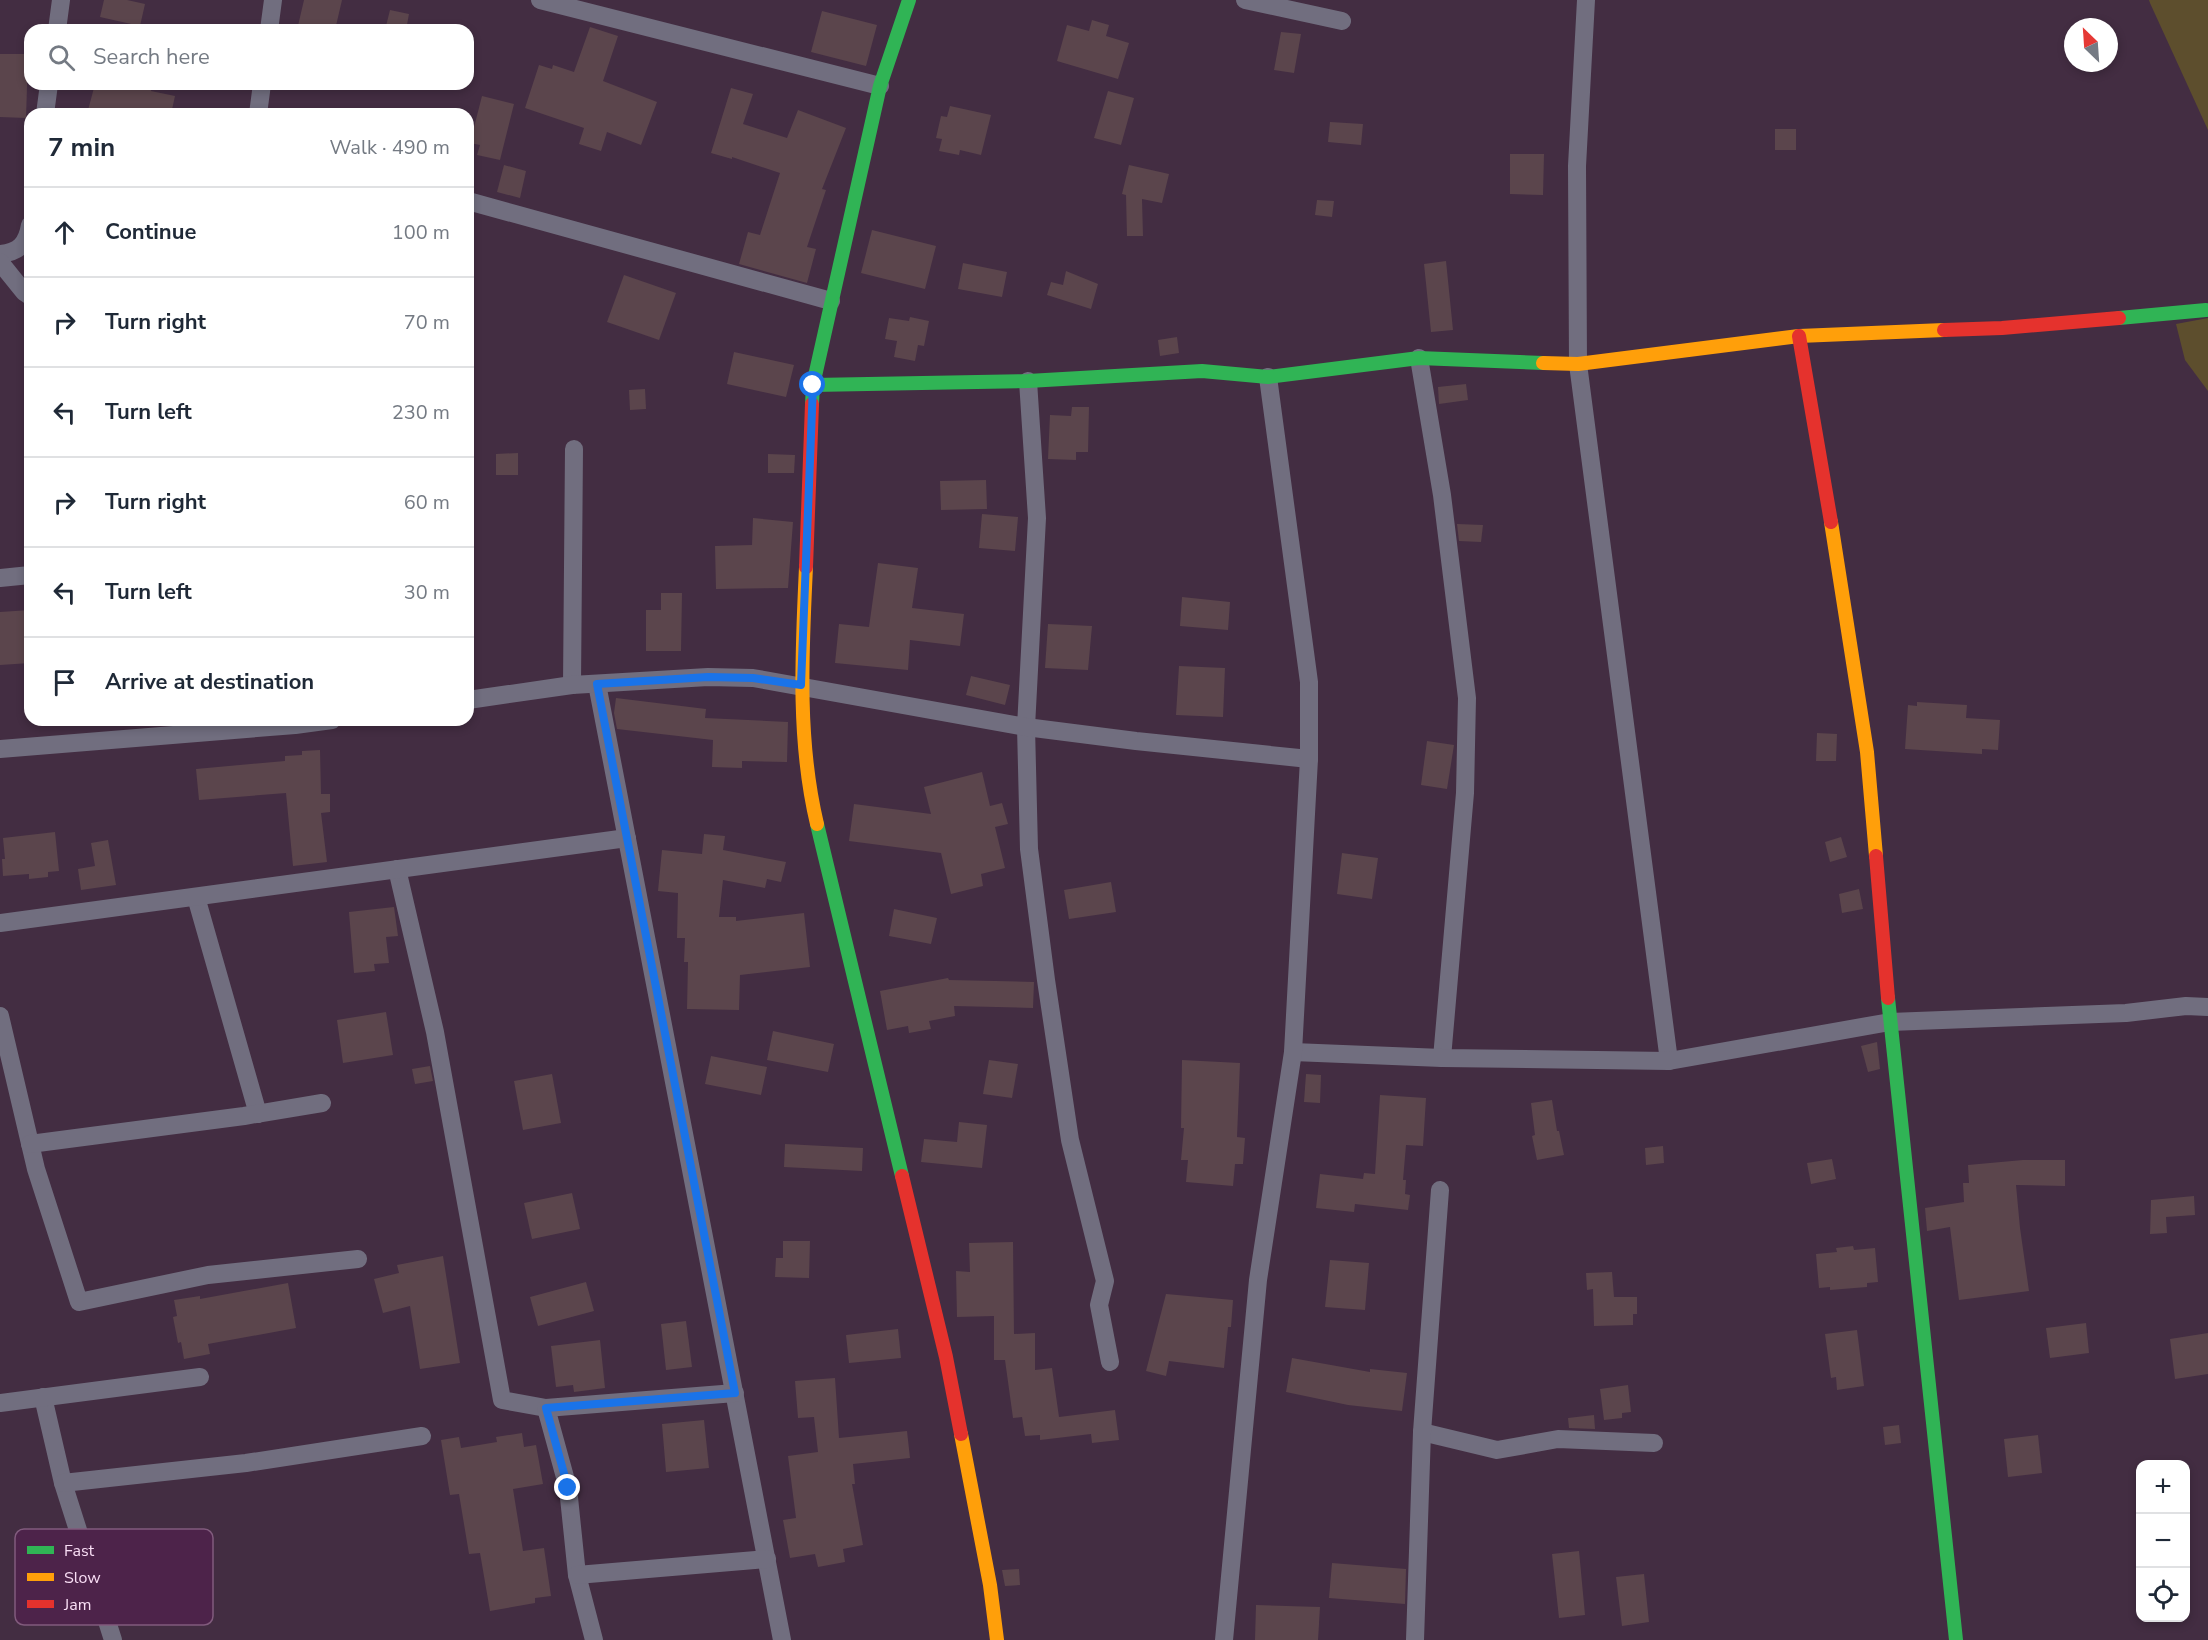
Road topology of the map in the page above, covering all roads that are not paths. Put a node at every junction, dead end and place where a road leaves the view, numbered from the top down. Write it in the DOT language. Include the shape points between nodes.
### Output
graph roads {
  1 [pos="61,0"];
  2 [pos="273,0"];
  3 [pos="540,0"];
  4 [pos="909,0"];
  5 [pos="1245,0"];
  6 [pos="1586,0"];
  7 [pos="1342,21"];
  8 [pos="58,24"];
  9 [pos="270,24"];
  10 [pos="880,86"];
  11 [pos="48,90"];
  12 [pos="261,90"];
  13 [pos="46,108"];
  14 [pos="259,108"];
  15 [pos="474,203"];
  16 [pos="24,245"];
  17 [pos="0,254"];
  18 [pos="0,262"];
  19 [pos="24,292"];
  20 [pos="831,301"];
  21 [pos="2206,310"];
  22 [pos="1799,336"];
  23 [pos="1419,358"];
  24 [pos="1578,364"];
  25 [pos="1268,377"];
  26 [pos="1028,381"];
  27 [pos="813,385"];
  28 [pos="574,449"];
  29 [pos="24,576"];
  30 [pos="0,578"];
  31 [pos="597,684"];
  32 [pos="572,685"];
  33 [pos="801,685"];
  34 [pos="474,699"];
  35 [pos="284,726"];
  36 [pos="1026,727"];
  37 [pos="0,749"];
  38 [pos="1308,759"];
  39 [pos="627,838"];
  40 [pos="397,869"];
  41 [pos="196,897"];
  42 [pos="0,924"];
  43 [pos="2208,1006"];
  44 [pos="0,1017"];
  45 [pos="1890,1022"];
  46 [pos="1293,1052"];
  47 [pos="1442,1058"];
  48 [pos="1669,1061"];
  49 [pos="322,1103"];
  50 [pos="258,1114"];
  51 [pos="30,1144"];
  52 [pos="1440,1190"];
  53 [pos="358,1259"];
  54 [pos="1110,1362"];
  55 [pos="200,1377"];
  56 [pos="735,1393"];
  57 [pos="44,1397"];
  58 [pos="0,1403"];
  59 [pos="546,1408"];
  60 [pos="1422,1432"];
  61 [pos="423,1436"];
  62 [pos="1654,1443"];
  63 [pos="63,1483"];
  64 [pos="78,1529"];
  65 [pos="767,1559"];
  66 [pos="577,1575"];
  67 [pos="108,1625"];
  68 [pos="113,1640"];
  69 [pos="594,1640"];
  70 [pos="782,1640"];
  71 [pos="997,1640"];
  72 [pos="1224,1640"];
  73 [pos="1416,1640"];
  74 [pos="1956,1640"];
  1 -- 8 [label="street"];
  2 -- 9 [label="street"];
  3 -- 10 [label="street"];
  4 -- 10 [label="street"];
  5 -- 7 [label="street"];
  6 -- 24 [label="street" via="1577,166"];
  10 -- 20 [label="street"];
  11 -- 13 [label="street"];
  12 -- 14 [label="street"];
  15 -- 20 [label="street"];
  16 -- 17 [label="street"];
  18 -- 19 [label="street"];
  20 -- 27 [label="street"];
  21 -- 22 [label="street" via="2002,328"];
  22 -- 24 [label="street"];
  22 -- 45 [label="street" via="1867,752"];
  23 -- 24 [label="street"];
  23 -- 25 [label="street"];
  23 -- 47 [label="street" via="1442,495 1467,698 1465,793"];
  24 -- 48 [label="street"];
  25 -- 26 [label="street" via="1202,371"];
  25 -- 38 [label="street" via="1309,682"];
  26 -- 27 [label="street"];
  26 -- 36 [label="street" via="1037,518"];
  27 -- 33 [label="street"];
  28 -- 32 [label="street"];
  29 -- 30 [label="street"];
  31 -- 32 [label="street"];
  31 -- 33 [label="street" via="708,677"];
  31 -- 39 [label="street"];
  32 -- 34 [label="street"];
  33 -- 36 [label="street"];
  33 -- 71 [label="street" via="810,795 946,1357"];
  35 -- 37 [label="street"];
  36 -- 38 [label="street"];
  36 -- 54 [label="street" via="1029,849 1046,980 1070,1140 1105,1281 1099,1305"];
  38 -- 46 [label="street"];
  39 -- 40 [label="street"];
  39 -- 56 [label="street"];
  40 -- 41 [label="street"];
  40 -- 59 [label="street" via="435,1032 502,1400"];
  41 -- 42 [label="street"];
  41 -- 50 [label="street"];
  43 -- 45 [label="street"];
  44 -- 51 [label="street"];
  45 -- 48 [label="street"];
  45 -- 74 [label="street"];
  46 -- 47 [label="street"];
  46 -- 72 [label="street" via="1258,1280"];
  47 -- 48 [label="street"];
  49 -- 50 [label="street"];
  50 -- 51 [label="street"];
  51 -- 53 [label="street" via="80,1302 208,1275"];
  52 -- 60 [label="street"];
  55 -- 57 [label="street"];
  56 -- 59 [label="street"];
  56 -- 65 [label="street"];
  57 -- 58 [label="street"];
  57 -- 63 [label="street"];
  59 -- 66 [label="street" via="568,1488"];
  60 -- 62 [label="street" via="1497,1450 1558,1439"];
  60 -- 73 [label="street"];
  61 -- 63 [label="street" via="246,1463"];
  63 -- 64 [label="street"];
  65 -- 66 [label="street"];
  65 -- 70 [label="street"];
  66 -- 69 [label="street"];
  67 -- 68 [label="street"];
}
